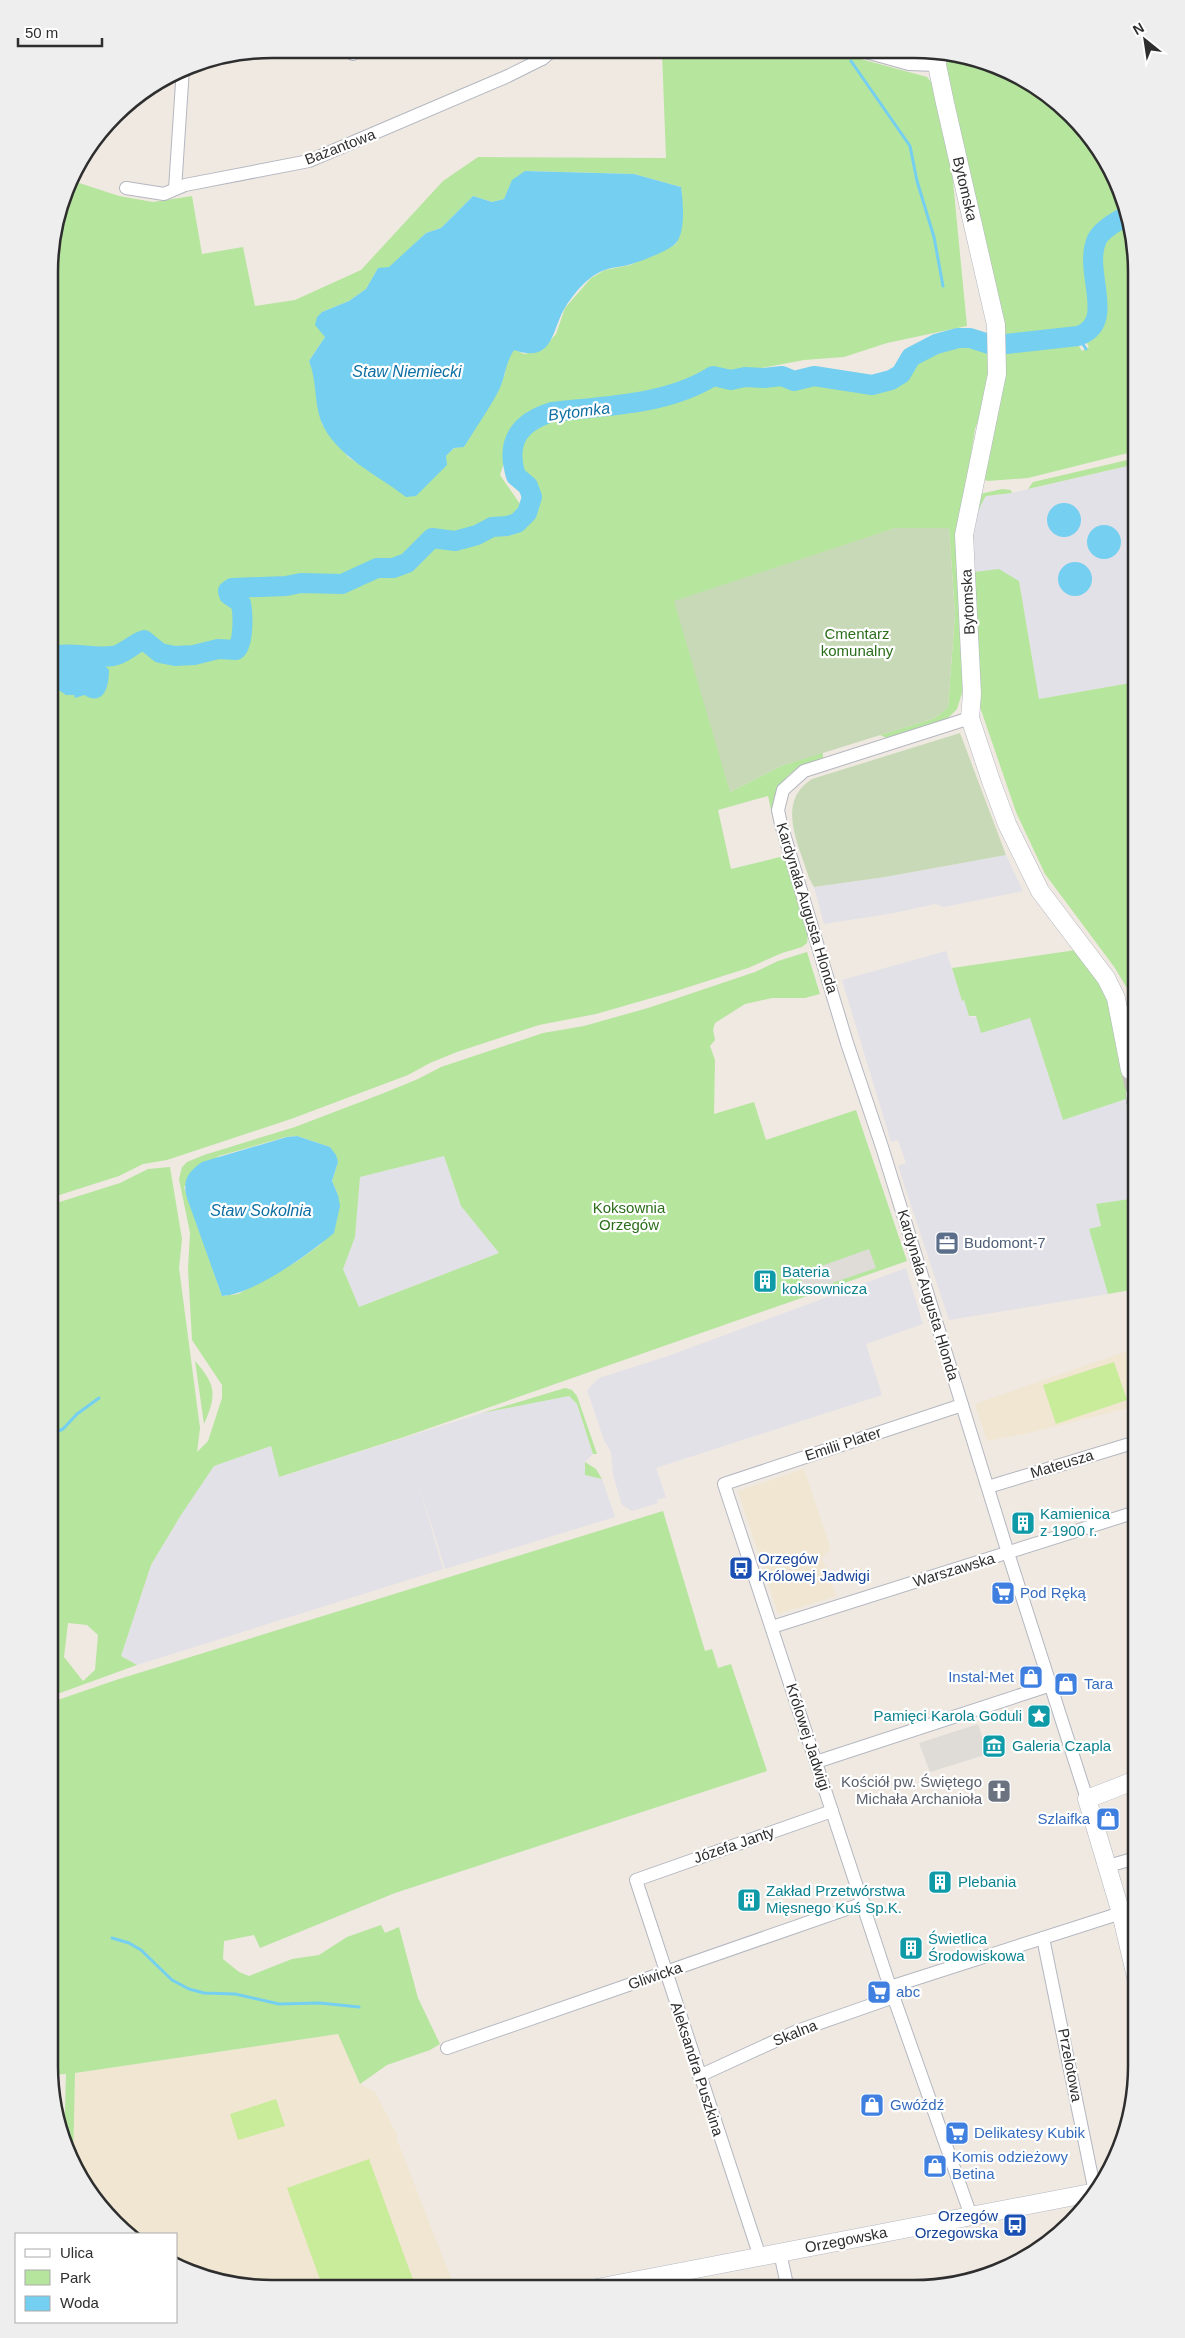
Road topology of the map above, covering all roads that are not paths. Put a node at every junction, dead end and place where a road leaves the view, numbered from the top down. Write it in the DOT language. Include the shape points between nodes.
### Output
graph roads {
  1 [pos="888,58"];
  2 [pos="542,59"];
  3 [pos="938,59"];
  4 [pos="182,78"];
  5 [pos="126,188"];
  6 [pos="175,189"];
  7 [pos="962,721"];
  8 [pos="1128,1060"];
  9 [pos="962,1405"];
  10 [pos="1128,1444"];
  11 [pos="724,1484"];
  12 [pos="988,1487"];
  13 [pos="1128,1515"];
  14 [pos="1008,1553"];
  15 [pos="772,1627"];
  16 [pos="1051,1685"];
  17 [pos="816,1762"];
  18 [pos="1128,1783"];
  19 [pos="1087,1799"];
  20 [pos="832,1811"];
  21 [pos="1128,1860"];
  22 [pos="1108,1866"];
  23 [pos="636,1880"];
  24 [pos="864,1903"];
  25 [pos="1122,1913"];
  26 [pos="1043,1938"];
  27 [pos="1128,1940"];
  28 [pos="666,1973"];
  29 [pos="892,1992"];
  30 [pos="447,2048"];
  31 [pos="699,2076"];
  32 [pos="1094,2181"];
  33 [pos="1085,2194"];
  34 [pos="971,2216"];
  35 [pos="780,2253"];
  36 [pos="760,2257"];
  37 [pos="641,2280"];
  38 [pos="786,2280"];
  1 -- 3 [label="street" via="909,64"];
  2 -- 6 [label="street, Bażantowa" via="492,84 309,161"];
  3 -- 7 [label="street, Bytomska" via="996,326 997,374 964,535 972,694"];
  4 -- 6 [label="street"];
  5 -- 6 [label="street, Bażantowa" via="164,194"];
  7 -- 8 [label="street, Bytomska" via="1040,891 1106,978 1116,998"];
  7 -- 9 [label="street, Kardynała Augusta Hlonda" via="804,771 784,790 778,810 847,1043"];
  9 -- 11 [label="street, Emilii Plater"];
  9 -- 12 [label="street, Kardynała Augusta Hlonda"];
  10 -- 12 [label="street, Mateusza"];
  11 -- 15 [label="street, Królowej Jadwigi"];
  12 -- 14 [label="street, Kardynała Augusta Hlonda"];
  13 -- 14 [label="street, Warszawska"];
  14 -- 15 [label="street, Warszawska"];
  14 -- 16 [label="street, Kardynała Augusta Hlonda"];
  15 -- 17 [label="street, Królowej Jadwigi"];
  16 -- 17 [label="street"];
  16 -- 19 [label="street, Kardynała Augusta Hlonda"];
  17 -- 20 [label="street, Królowej Jadwigi"];
  18 -- 19 [label="street"];
  19 -- 22 [label="street, Kardynała Augusta Hlonda"];
  20 -- 23 [label="street, Józefa Janty"];
  20 -- 24 [label="street, Królowej Jadwigi"];
  21 -- 22 [label="street"];
  22 -- 25 [label="street, Kardynała Augusta Hlonda"];
  23 -- 28 [label="street, Aleksandra Puszkina"];
  24 -- 28 [label="street, Gliwicka"];
  24 -- 29 [label="street, Królowej Jadwigi"];
  25 -- 26 [label="street, Skalna"];
  25 -- 27 [label="street, Kardynała Augusta Hlonda"];
  26 -- 29 [label="street, Skalna"];
  26 -- 32 [label="street, Przelotowa"];
  28 -- 30 [label="street, Gliwicka"];
  28 -- 31 [label="street, Aleksandra Puszkina"];
  29 -- 31 [label="street, Skalna"];
  29 -- 34 [label="street, Królowej Jadwigi"];
  31 -- 36 [label="street, Aleksandra Puszkina"];
  33 -- 34 [label="street, Orzegowska"];
  34 -- 35 [label="street, Orzegowska"];
  35 -- 36 [label="street, Orzegowska"];
  35 -- 38 [label="street"];
  36 -- 37 [label="street, Orzegowska"];
}
